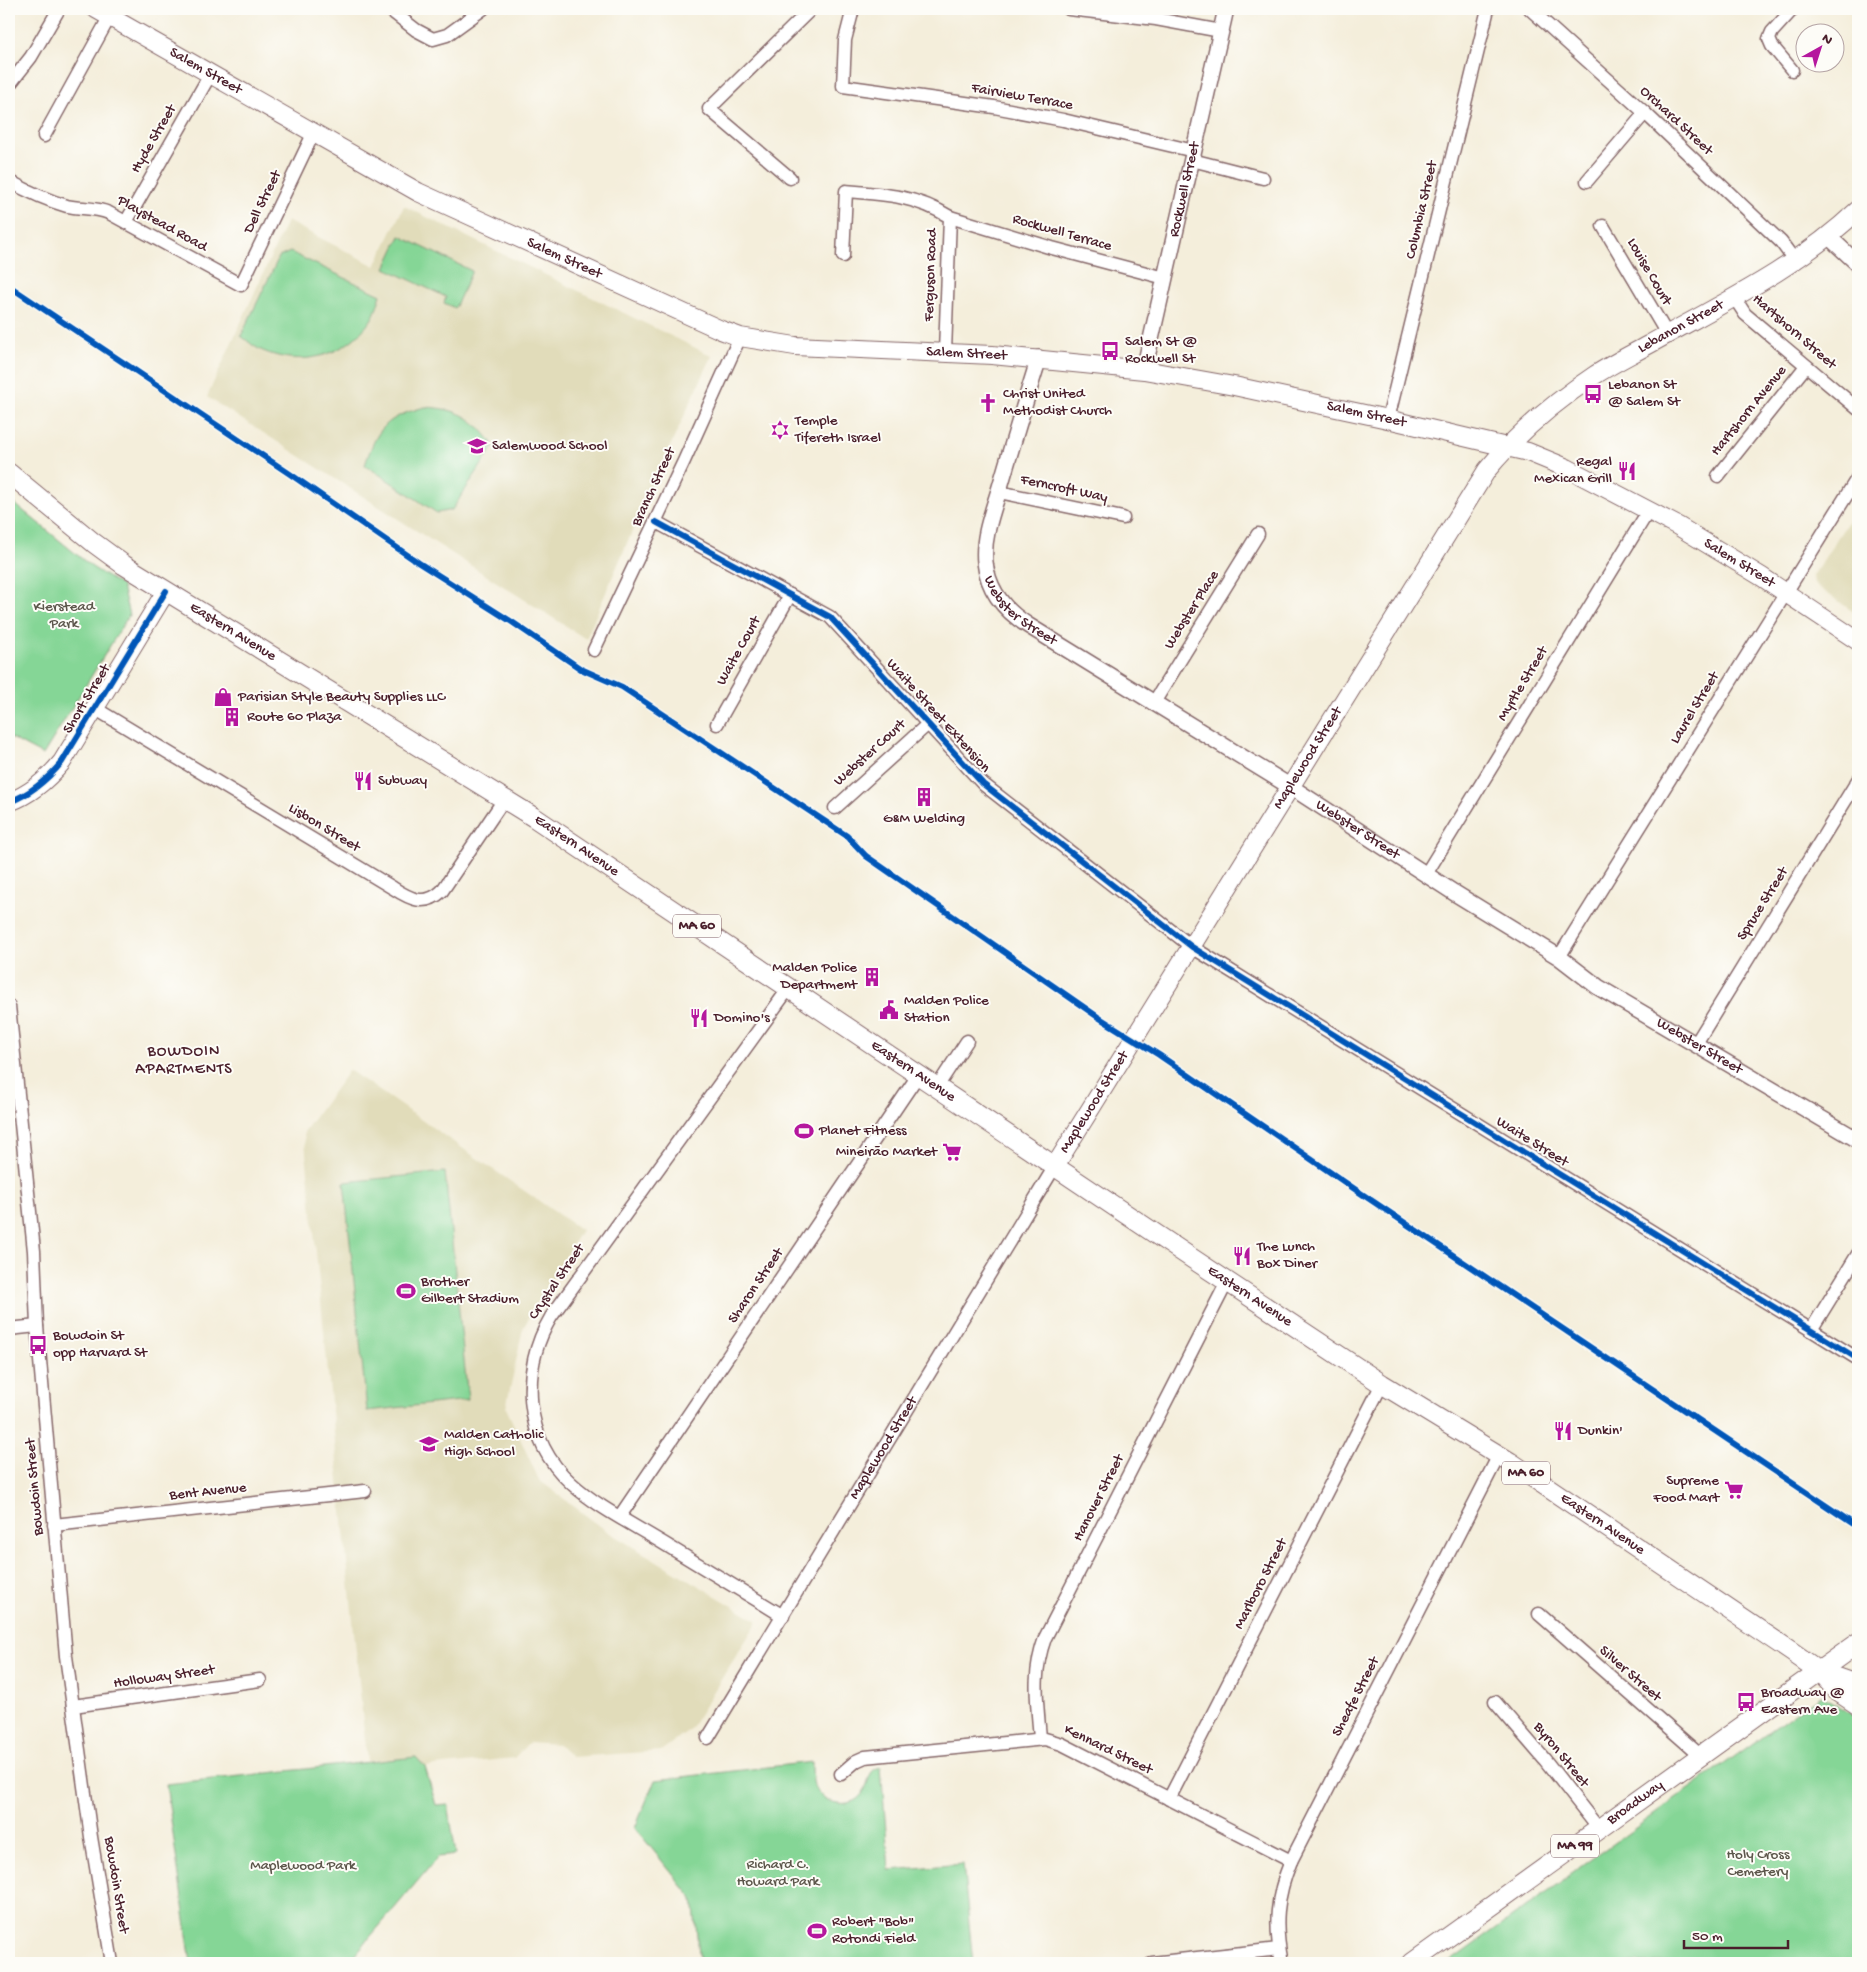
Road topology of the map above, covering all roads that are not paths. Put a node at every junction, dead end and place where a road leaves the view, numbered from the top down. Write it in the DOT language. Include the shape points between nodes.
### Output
graph roads {
  1 [pos="59,9"];
  2 [pos="388,9"];
  3 [pos="483,9"];
  4 [pos="811,9"];
  5 [pos="853,9"];
  6 [pos="1073,9"];
  7 [pos="1226,9"];
  8 [pos="1488,9"];
  9 [pos="1530,9"];
  10 [pos="1793,9"];
  11 [pos="103,13"];
  12 [pos="1221,31"];
  13 [pos="1792,70"];
  14 [pos="211,74"];
  15 [pos="9,85"];
  16 [pos="1645,113"];
  17 [pos="314,132"];
  18 [pos="44,136"];
  19 [pos="1193,156"];
  20 [pos="790,178"];
  21 [pos="1263,178"];
  22 [pos="9,181"];
  23 [pos="1587,182"];
  24 [pos="1858,210"];
  25 [pos="950,217"];
  26 [pos="126,222"];
  27 [pos="1604,226"];
  28 [pos="1828,236"];
  29 [pos="843,256"];
  30 [pos="1795,261"];
  31 [pos="1858,264"];
  32 [pos="1165,278"];
  33 [pos="241,285"];
  34 [pos="1734,297"];
  35 [pos="1667,334"];
  36 [pos="740,336"];
  37 [pos="945,352"];
  38 [pos="1038,358"];
  39 [pos="1806,366"];
  40 [pos="1144,370"];
  41 [pos="1858,409"];
  42 [pos="1388,419"];
  43 [pos="1506,447"];
  44 [pos="9,473"];
  45 [pos="1718,476"];
  46 [pos="1858,477"];
  47 [pos="999,492"];
  48 [pos="1648,510"];
  49 [pos="1123,518"];
  50 [pos="656,522"];
  51 [pos="1258,534"];
  52 [pos="166,591"];
  53 [pos="1786,593"];
  54 [pos="790,595"];
  55 [pos="1858,641"];
  56 [pos="594,650"];
  57 [pos="1153,704"];
  58 [pos="96,709"];
  59 [pos="717,724"];
  60 [pos="928,724"];
  61 [pos="1858,780"];
  62 [pos="1291,787"];
  63 [pos="505,798"];
  64 [pos="9,802"];
  65 [pos="835,808"];
  66 [pos="1426,874"];
  67 [pos="1192,947"];
  68 [pos="1559,957"];
  69 [pos="789,988"];
  70 [pos="9,1006"];
  71 [pos="967,1041"];
  72 [pos="1694,1045"];
  73 [pos="919,1074"];
  74 [pos="937,1087"];
  75 [pos="1858,1140"];
  76 [pos="1055,1166"];
  77 [pos="1858,1254"];
  78 [pos="1227,1282"];
  79 [pos="37,1326"];
  80 [pos="9,1329"];
  81 [pos="1811,1330"];
  82 [pos="1858,1359"];
  83 [pos="1382,1384"];
  84 [pos="1499,1456"];
  85 [pos="365,1491"];
  86 [pos="620,1516"];
  87 [pos="54,1525"];
  88 [pos="1539,1614"];
  89 [pos="784,1616"];
  90 [pos="1858,1643"];
  91 [pos="1819,1672"];
  92 [pos="260,1680"];
  93 [pos="1858,1688"];
  94 [pos="1496,1702"];
  95 [pos="1858,1705"];
  96 [pos="73,1706"];
  97 [pos="708,1738"];
  98 [pos="1040,1738"];
  99 [pos="1701,1756"];
  100 [pos="841,1774"];
  101 [pos="1169,1799"];
  102 [pos="1599,1829"];
  103 [pos="1291,1861"];
  104 [pos="1279,1949"];
  105 [pos="112,1963"];
  106 [pos="1152,1963"];
  107 [pos="1282,1963"];
  108 [pos="1412,1963"];
  1 -- 15 [label="street" via="31,57"];
  2 -- 3 [label="street" via="433,39 447,35"];
  4 -- 20 [label="street" via="709,109"];
  5 -- 19 [label="street, Fairview Terrace" via="845,40 843,86 1063,120"];
  6 -- 12 [label="street"];
  7 -- 12 [label="street, Rockwell Street"];
  8 -- 42 [label="street, Columbia Street"];
  9 -- 16 [label="street, Orchard Street"];
  10 -- 13 [label="street" via="1769,39"];
  11 -- 14 [label="main road, Salem Street"];
  11 -- 18 [label="street"];
  12 -- 19 [label="street, Rockwell Street"];
  14 -- 17 [label="main road, Salem Street"];
  14 -- 26 [label="street, Hyde Street"];
  16 -- 23 [label="street"];
  16 -- 30 [label="street, Orchard Street" via="1781,242"];
  17 -- 33 [label="street, Dell Street"];
  17 -- 36 [label="main road, Salem Street" via="418,192 685,315"];
  19 -- 21 [label="street, Fairview Terrace"];
  19 -- 32 [label="street, Rockwell Street"];
  22 -- 26 [label="street, Playstead Road" via="50,200 101,210"];
  24 -- 28 [label="main road, Lebanon Street"];
  25 -- 29 [label="street, Ferguson Road" via="932,206 912,200 846,191"];
  25 -- 32 [label="street, Rockwell Terrace"];
  25 -- 37 [label="street, Ferguson Road"];
  26 -- 33 [label="street, Playstead Road"];
  27 -- 35 [label="street, Louise Court"];
  28 -- 30 [label="main road, Lebanon Street"];
  28 -- 31 [label="street"];
  30 -- 34 [label="main road, Lebanon Street"];
  32 -- 40 [label="street, Rockwell Street"];
  34 -- 35 [label="main road, Lebanon Street"];
  34 -- 39 [label="street, Hartshorn Street" via="1742,312"];
  35 -- 43 [label="main road, Lebanon Street" via="1594,376"];
  36 -- 37 [label="main road, Salem Street" via="795,346"];
  36 -- 50 [label="street, Branch Street"];
  37 -- 38 [label="main road, Salem Street"];
  38 -- 40 [label="main road, Salem Street"];
  38 -- 47 [label="street, Webster Street"];
  39 -- 41 [label="street, Hartshorn Street"];
  39 -- 45 [label="street, Hartshorn Avenue"];
  40 -- 42 [label="main road, Salem Street"];
  42 -- 43 [label="main road, Salem Street"];
  43 -- 48 [label="main road, Salem Street" via="1550,460"];
  43 -- 62 [label="main road, Maplewood Street" via="1487,470"];
  44 -- 52 [label="main road, Eastern Avenue / MA 60" via="94,543"];
  46 -- 53 [label="street, Laurel Street"];
  47 -- 49 [label="street, Ferncroft Way"];
  47 -- 57 [label="street, Webster Street" via="986,538 985,554 991,586 1004,606 1015,618"];
  48 -- 53 [label="main road, Salem Street"];
  48 -- 66 [label="street, Myrtle Street"];
  50 -- 54 [label="street, Waite Street Extension"];
  50 -- 56 [label="street, Branch Street"];
  51 -- 57 [label="street, Webster Place"];
  52 -- 58 [label="main road, Short Street"];
  52 -- 63 [label="main road, Eastern Avenue / MA 60"];
  53 -- 55 [label="main road, Salem Street"];
  53 -- 68 [label="street, Laurel Street"];
  54 -- 59 [label="street, Waite Court"];
  54 -- 60 [label="street, Waite Street Extension" via="834,621"];
  57 -- 62 [label="street, Webster Street"];
  58 -- 63 [label="street, Lisbon Street" via="415,900 430,899 442,892"];
  58 -- 64 [label="main road, Short Street" via="50,775 29,792"];
  60 -- 65 [label="street, Webster Court"];
  60 -- 67 [label="street, Waite Street Extension" via="992,792"];
  61 -- 72 [label="street, Spruce Street"];
  62 -- 66 [label="street, Webster Street"];
  62 -- 67 [label="main road, Maplewood Street"];
  63 -- 69 [label="main road, Eastern Avenue / MA 60"];
  66 -- 68 [label="street, Webster Street"];
  67 -- 76 [label="main road, Maplewood Street"];
  67 -- 81 [label="street, Waite Street"];
  68 -- 72 [label="street, Webster Street" via="1598,987"];
  69 -- 73 [label="main road, Eastern Avenue / MA 60"];
  69 -- 86 [label="street, Crystal Street" via="561,1303 537,1346 530,1381 530,1401 541,1438 554,1463 571,1483"];
  70 -- 79 [label="street, Bowdoin Street" via="34,1251"];
  71 -- 74 [label="street"];
  72 -- 75 [label="street, Webster Street"];
  73 -- 74 [label="main road, Eastern Avenue / MA 60"];
  73 -- 86 [label="street, Sharon Street"];
  74 -- 76 [label="main road, Eastern Avenue / MA 60"];
  76 -- 78 [label="main road, Eastern Avenue / MA 60"];
  76 -- 89 [label="street, Maplewood Street"];
  77 -- 81 [label="street"];
  78 -- 83 [label="main road, Eastern Avenue / MA 60"];
  78 -- 98 [label="street, Hanover Street" via="1045,1638 1036,1676"];
  79 -- 80 [label="street"];
  79 -- 87 [label="street, Bowdoin Street"];
  81 -- 82 [label="street, Waite Street"];
  83 -- 84 [label="main road, Eastern Avenue / MA 60"];
  83 -- 101 [label="street, Marlboro Street"];
  84 -- 91 [label="main road, Eastern Avenue / MA 60"];
  84 -- 103 [label="street, Sheafe Street"];
  85 -- 87 [label="street, Bent Avenue"];
  86 -- 89 [label="street, Crystal Street"];
  87 -- 96 [label="street, Bowdoin Street"];
  88 -- 99 [label="street, Silver Street"];
  89 -- 97 [label="street, Maplewood Street"];
  90 -- 91 [label="main road, Broadway / MA 99"];
  91 -- 93 [label="main road, Eastern Avenue / MA 60"];
  91 -- 95 [label="main road, Eastern Avenue / MA 60" via="1837,1691"];
  91 -- 99 [label="main road, Broadway / MA 99"];
  92 -- 96 [label="street, Holloway Street"];
  94 -- 102 [label="street, Byron Street"];
  96 -- 105 [label="street, Bowdoin Street"];
  98 -- 100 [label="street, Kennard Street" via="865,1757"];
  98 -- 101 [label="street, Kennard Street" via="1062,1744"];
  99 -- 102 [label="main road, Broadway / MA 99"];
  101 -- 103 [label="street, Kennard Street"];
  102 -- 108 [label="main road, Broadway / MA 99"];
  103 -- 104 [label="street, Sheafe Street" via="1276,1918"];
  104 -- 106 [label="street"];
  104 -- 107 [label="street, Sheafe Street"];
}
